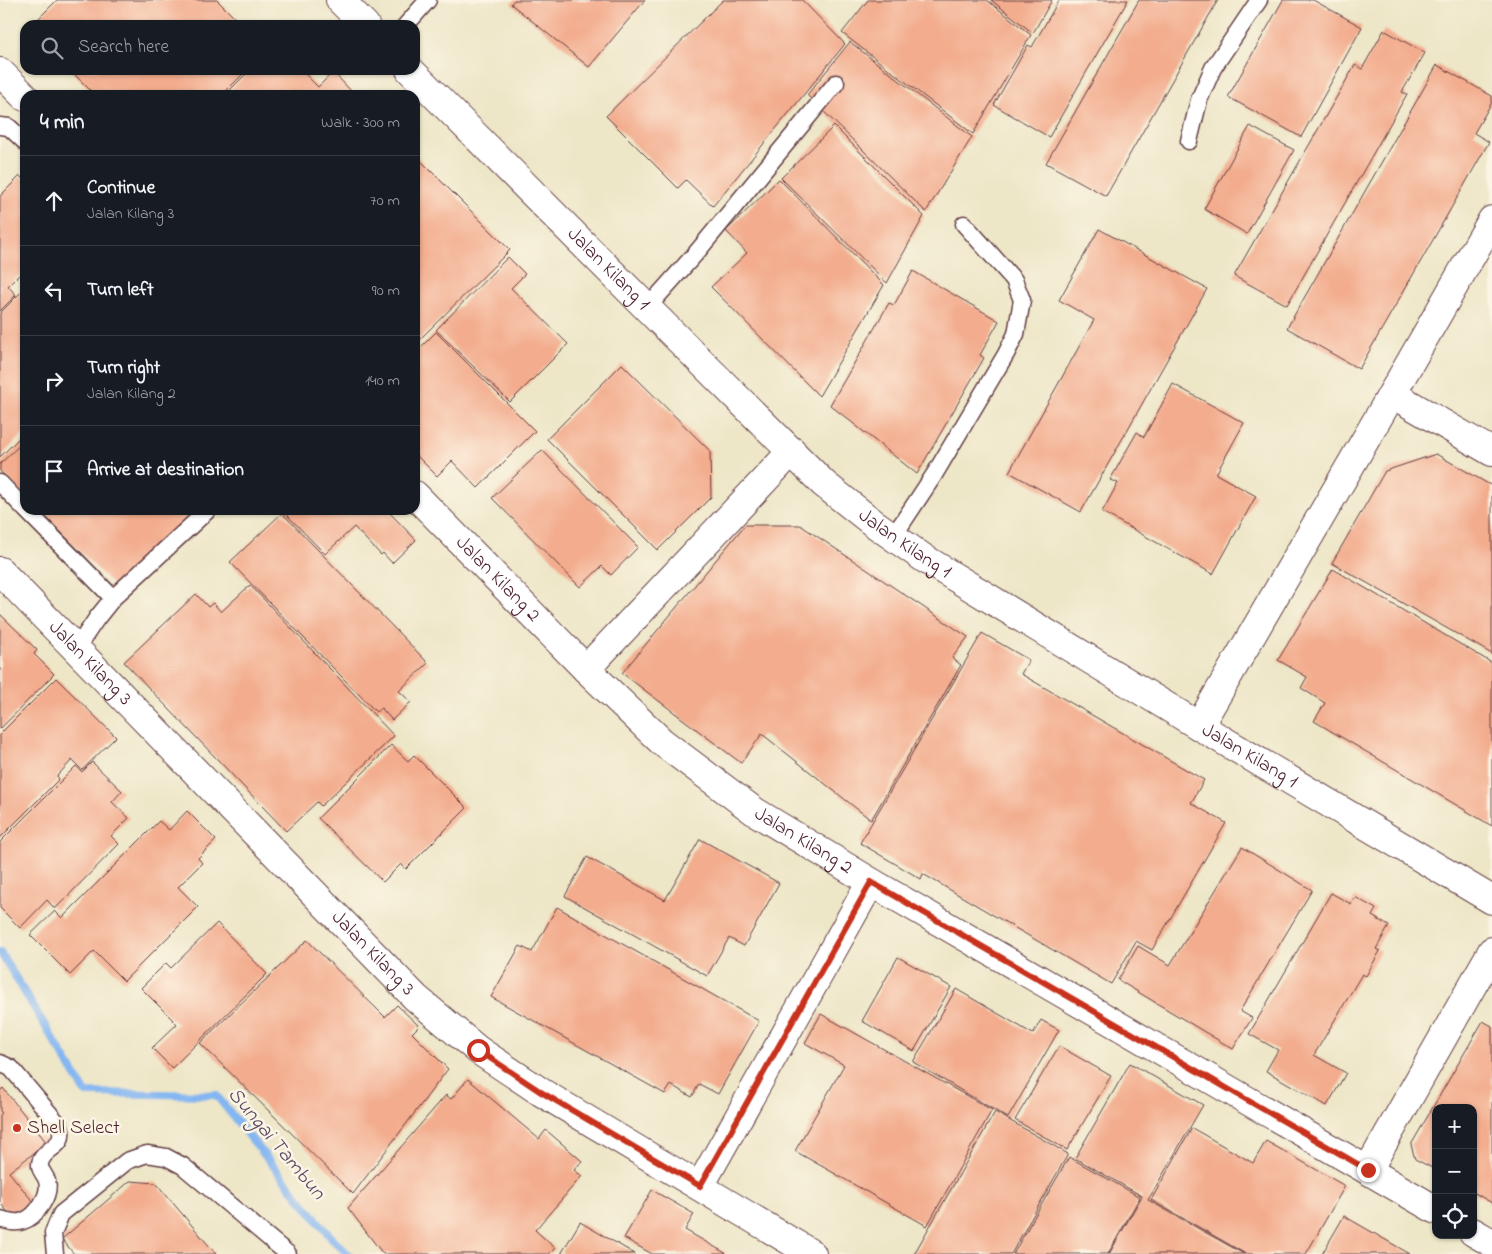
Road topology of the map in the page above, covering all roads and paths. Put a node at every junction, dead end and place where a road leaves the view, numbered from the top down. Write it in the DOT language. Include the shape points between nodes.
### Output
graph roads {
  1 [pos="340,0"];
  2 [pos="428,0"];
  3 [pos="1259,0"];
  4 [pos="360,20"];
  5 [pos="410,20"];
  6 [pos="0,72"];
  7 [pos="415,75"];
  8 [pos="836,83"];
  9 [pos="20,92"];
  10 [pos="0,126"];
  11 [pos="20,137"];
  12 [pos="1189,141"];
  13 [pos="1492,220"];
  14 [pos="964,224"];
  15 [pos="647,308"];
  16 [pos="1392,394"];
  17 [pos="792,451"];
  18 [pos="1492,452"];
  19 [pos="0,483"];
  20 [pos="420,500"];
  21 [pos="20,503"];
  22 [pos="32,515"];
  23 [pos="203,515"];
  24 [pos="893,537"];
  25 [pos="0,571"];
  26 [pos="113,598"];
  27 [pos="76,649"];
  28 [pos="586,670"];
  29 [pos="1199,726"];
  30 [pos="871,882"];
  31 [pos="1492,900"];
  32 [pos="1492,951"];
  33 [pos="0,1064"];
  34 [pos="1368,1170"];
  35 [pos="700,1186"];
  36 [pos="1432,1208"];
  37 [pos="0,1219"];
  38 [pos="1477,1234"];
  39 [pos="1492,1243"];
  40 [pos="55,1254"];
  41 [pos="288,1254"];
  42 [pos="812,1254"];
  1 -- 4 [label="street"];
  2 -- 5 [label="lane"];
  3 -- 12 [label="lane" via="1213,68 1199,100"];
  6 -- 9 [label="street"];
  7 -- 15 [label="street, Jalan Kilang 1"];
  8 -- 15 [label="lane" via="698,252"];
  10 -- 11 [label="lane" via="9,127"];
  13 -- 16 [label="street"];
  14 -- 24 [label="lane" via="1014,280 1022,300 1016,334 934,475"];
  15 -- 17 [label="street, Jalan Kilang 1"];
  16 -- 18 [label="street"];
  16 -- 29 [label="street"];
  17 -- 24 [label="street, Jalan Kilang 1" via="824,484"];
  17 -- 28 [label="street"];
  19 -- 21 [label="lane"];
  20 -- 28 [label="street, Jalan Kilang 2"];
  22 -- 26 [label="lane"];
  23 -- 26 [label="lane"];
  24 -- 29 [label="street, Jalan Kilang 1"];
  25 -- 27 [label="street, Jalan Kilang 3"];
  26 -- 27 [label="lane"];
  27 -- 35 [label="street, Jalan Kilang 3" via="416,998 478,1050 541,1092"];
  28 -- 30 [label="street, Jalan Kilang 2" via="662,742 754,811"];
  29 -- 31 [label="street, Jalan Kilang 1"];
  30 -- 34 [label="street, Jalan Kilang 2"];
  30 -- 35 [label="street"];
  32 -- 34 [label="street"];
  33 -- 37 [label="lane" via="11,1068 60,1126 62,1134 60,1142 42,1158 40,1164 48,1185 44,1202 23,1221"];
  34 -- 36 [label="street, Jalan Kilang 2"];
  35 -- 42 [label="street, Jalan Kilang 3"];
  38 -- 39 [label="street"];
  40 -- 41 [label="lane" via="53,1233 61,1214 127,1161 147,1154 166,1157 183,1166"];
}
